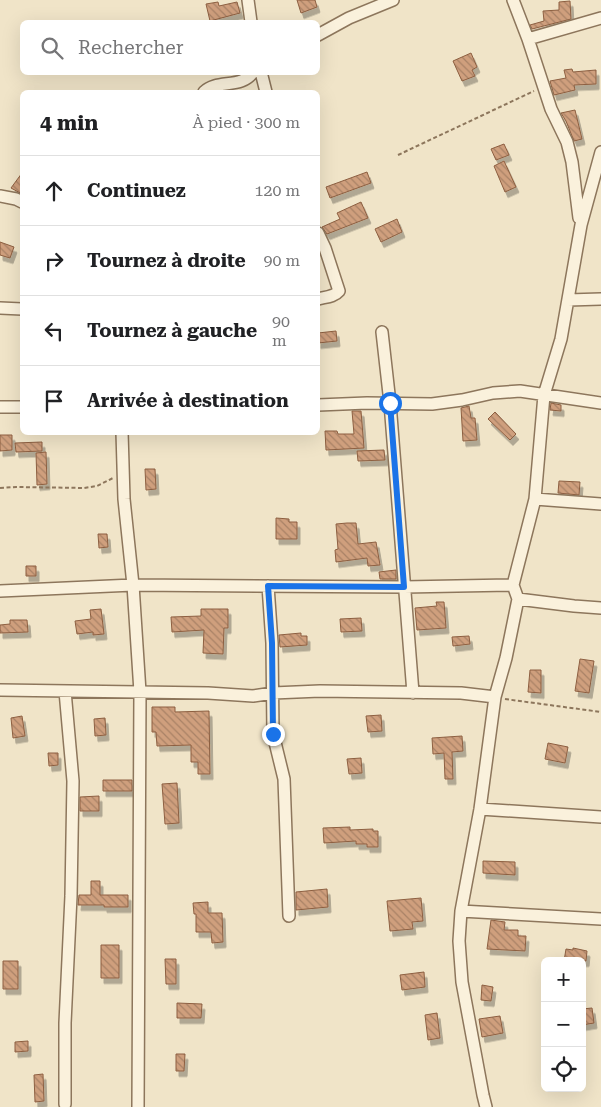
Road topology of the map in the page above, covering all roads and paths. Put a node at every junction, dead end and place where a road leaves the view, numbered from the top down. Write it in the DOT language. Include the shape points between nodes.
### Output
graph roads {
  1 [pos="248,0"];
  2 [pos="393,0"];
  3 [pos="513,0"];
  4 [pos="601,18"];
  5 [pos="251,20"];
  6 [pos="320,34"];
  7 [pos="528,39"];
  8 [pos="251,75"];
  9 [pos="262,75"];
  10 [pos="543,86"];
  11 [pos="206,90"];
  12 [pos="266,90"];
  13 [pos="601,152"];
  14 [pos="398,155"];
  15 [pos="577,192"];
  16 [pos="589,192"];
  17 [pos="0,196"];
  18 [pos="20,201"];
  19 [pos="581,225"];
  20 [pos="320,237"];
  21 [pos="320,298"];
  22 [pos="601,299"];
  23 [pos="568,300"];
  24 [pos="0,308"];
  25 [pos="20,309"];
  26 [pos="382,332"];
  27 [pos="544,395"];
  28 [pos="390,403"];
  29 [pos="601,403"];
  30 [pos="320,405"];
  31 [pos="0,407"];
  32 [pos="20,407"];
  33 [pos="122,435"];
  34 [pos="123,473"];
  35 [pos="0,488"];
  36 [pos="534,499"];
  37 [pos="601,504"];
  38 [pos="133,585"];
  39 [pos="513,585"];
  40 [pos="268,586"];
  41 [pos="404,587"];
  42 [pos="0,591"];
  43 [pos="518,599"];
  44 [pos="601,608"];
  45 [pos="0,690"];
  46 [pos="65,691"];
  47 [pos="140,692"];
  48 [pos="272,692"];
  49 [pos="413,693"];
  50 [pos="495,697"];
  51 [pos="601,712"];
  52 [pos="480,809"];
  53 [pos="601,817"];
  54 [pos="461,911"];
  55 [pos="289,916"];
  56 [pos="601,919"];
  57 [pos="65,1104"];
  58 [pos="138,1107"];
  59 [pos="486,1107"];
  1 -- 5 [label="street"];
  2 -- 6 [label="street"];
  3 -- 7 [label="street"];
  4 -- 7 [label="street"];
  7 -- 10 [label="street"];
  8 -- 11 [label="street" via="244,81"];
  9 -- 12 [label="street"];
  10 -- 14 [label="path"];
  10 -- 15 [label="street" via="567,142"];
  13 -- 16 [label="street"];
  15 -- 16 [label="street"];
  15 -- 19 [label="street"];
  16 -- 19 [label="street"];
  17 -- 18 [label="street"];
  19 -- 23 [label="street"];
  20 -- 21 [label="street" via="339,291"];
  22 -- 23 [label="street"];
  23 -- 27 [label="street" via="561,339"];
  24 -- 25 [label="street"];
  26 -- 28 [label="street"];
  27 -- 28 [label="street" via="520,391 493,392 432,404"];
  27 -- 29 [label="street"];
  27 -- 36 [label="street"];
  28 -- 30 [label="street"];
  28 -- 41 [label="street"];
  31 -- 32 [label="street"];
  33 -- 34 [label="street"];
  34 -- 35 [label="path" via="97,486 84,488"];
  34 -- 38 [label="street"];
  36 -- 37 [label="street"];
  36 -- 39 [label="street"];
  38 -- 40 [label="street"];
  38 -- 42 [label="street"];
  38 -- 47 [label="street"];
  39 -- 41 [label="street"];
  39 -- 43 [label="street"];
  40 -- 41 [label="street"];
  40 -- 48 [label="street"];
  41 -- 49 [label="street"];
  43 -- 44 [label="street"];
  43 -- 50 [label="street"];
  45 -- 46 [label="street"];
  46 -- 47 [label="street"];
  46 -- 57 [label="street" via="74,781"];
  47 -- 48 [label="street" via="233,696"];
  47 -- 58 [label="street"];
  48 -- 49 [label="street"];
  48 -- 55 [label="street" via="273,734 284,779"];
  49 -- 50 [label="street"];
  50 -- 51 [label="path"];
  50 -- 52 [label="street"];
  52 -- 53 [label="street"];
  52 -- 54 [label="street"];
  54 -- 56 [label="street"];
  54 -- 59 [label="street" via="462,982"];
}
